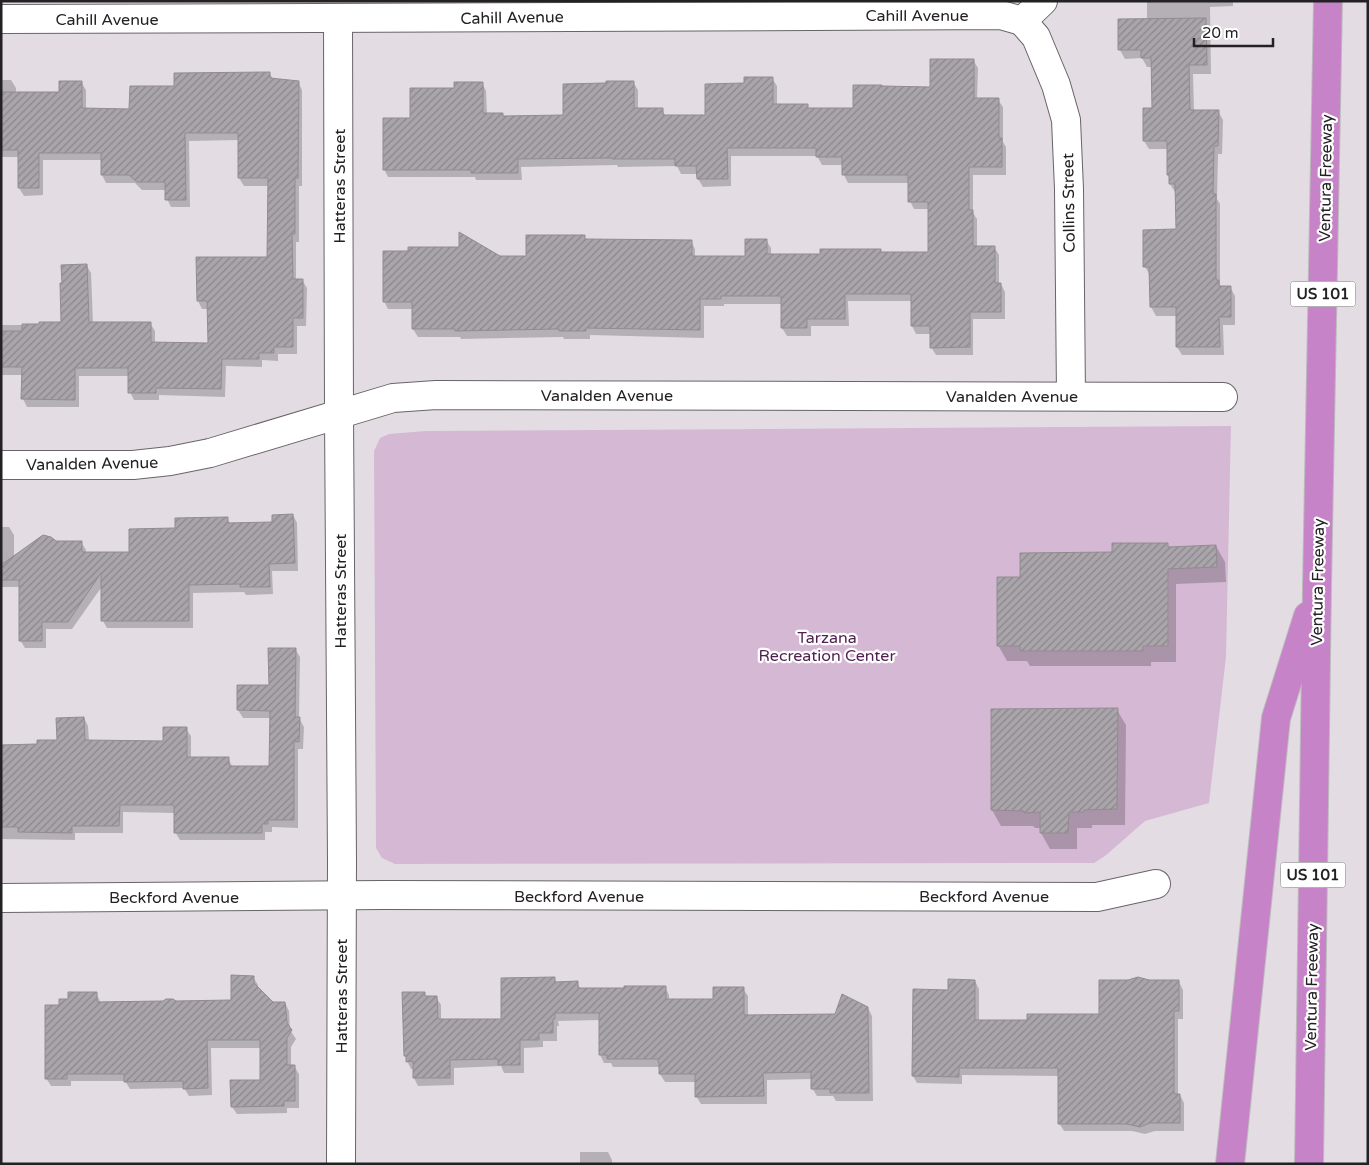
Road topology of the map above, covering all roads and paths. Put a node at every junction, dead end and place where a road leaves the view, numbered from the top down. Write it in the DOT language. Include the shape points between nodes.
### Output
graph roads {
  1 [pos="1043,1"];
  2 [pos="1328,1"];
  3 [pos="615,8"];
  4 [pos="1,19"];
  5 [pos="338,19"];
  6 [pos="1022,21"];
  7 [pos="1071,396"];
  8 [pos="1223,397"];
  9 [pos="339,414"];
  10 [pos="1,465"];
  11 [pos="1317,586"];
  12 [pos="1156,884"];
  13 [pos="341,896"];
  14 [pos="1,898"];
  15 [pos="341,1164"];
  16 [pos="1230,1164"];
  17 [pos="1309,1164"];
  1 -- 6 [label="street"];
  2 -- 11 [label="highway, Ventura Freeway / US 101"];
  3 -- 5 [label="street, Cahill Avenue"];
  3 -- 6 [label="street, Cahill Avenue" via="1001,15"];
  4 -- 5 [label="street, Cahill Avenue"];
  5 -- 9 [label="street, Hatteras Street"];
  6 -- 7 [label="street, Collins Street" via="1036,37 1066,120"];
  7 -- 8 [label="street, Vanalden Avenue"];
  7 -- 9 [label="street, Vanalden Avenue" via="436,394 393,398"];
  9 -- 10 [label="street, Vanalden Avenue" via="170,462"];
  9 -- 13 [label="street, Hatteras Street"];
  11 -- 16 [label="highway" via="1276,718"];
  11 -- 17 [label="highway, Ventura Freeway / US 101"];
  12 -- 13 [label="street, Beckford Avenue" via="1097,897"];
  13 -- 14 [label="street, Beckford Avenue"];
  13 -- 15 [label="street, Hatteras Street"];
}
